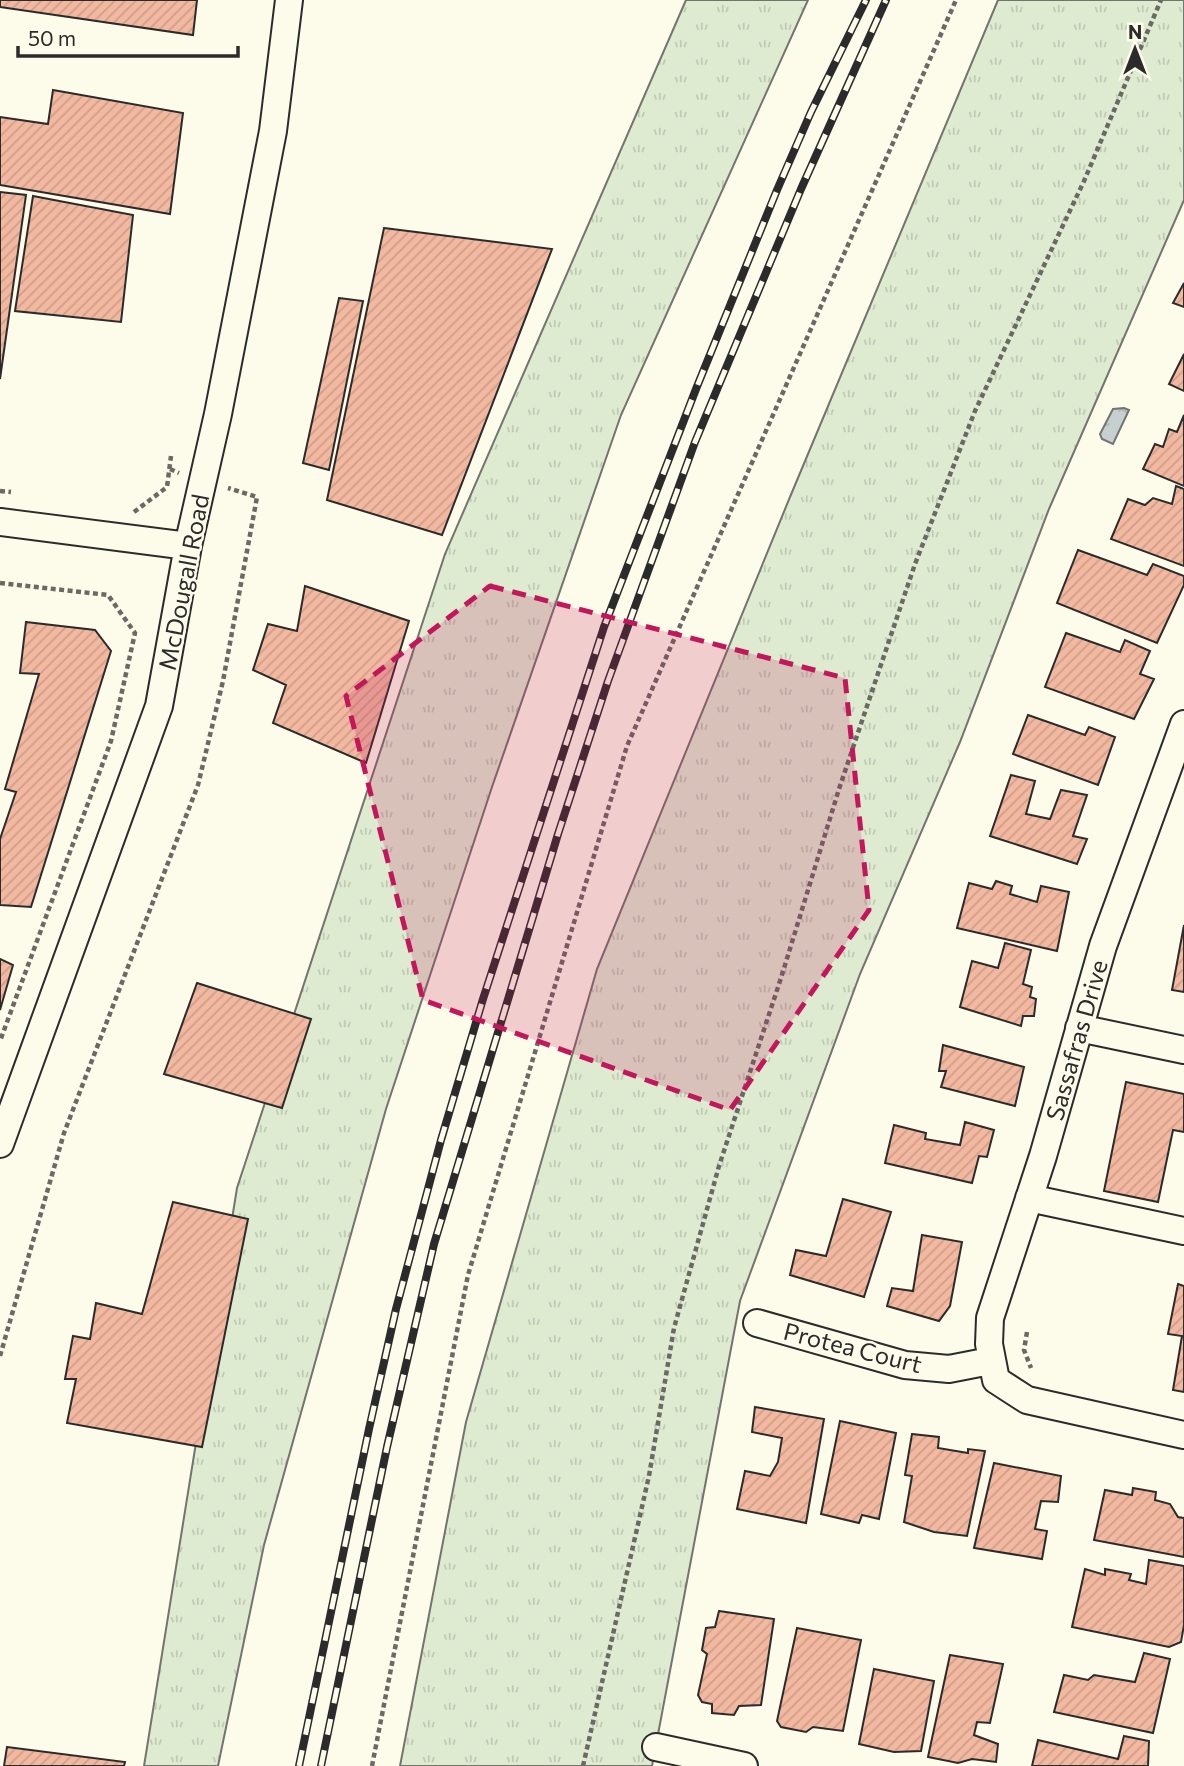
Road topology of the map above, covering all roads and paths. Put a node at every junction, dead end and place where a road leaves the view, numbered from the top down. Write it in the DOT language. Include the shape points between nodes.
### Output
graph roads {
  1 [pos="289,0"];
  2 [pos="957,0"];
  3 [pos="1161,0"];
  4 [pos="172,456"];
  5 [pos="203,481"];
  6 [pos="0,491"];
  7 [pos="13,493"];
  8 [pos="121,510"];
  9 [pos="0,522"];
  10 [pos="188,546"];
  11 [pos="0,583"];
  12 [pos="1184,724"];
  13 [pos="1079,1028"];
  14 [pos="0,1041"];
  15 [pos="1184,1050"];
  16 [pos="0,1144"];
  17 [pos="1029,1198"];
  18 [pos="1184,1231"];
  19 [pos="757,1323"];
  20 [pos="1027,1332"];
  21 [pos="0,1356"];
  22 [pos="990,1361"];
  23 [pos="1039,1371"];
  24 [pos="1184,1435"];
  25 [pos="656,1747"];
  26 [pos="372,1766"];
  27 [pos="583,1766"];
  28 [pos="744,1766"];
  1 -- 5 [label="street, McDougall Road" via="273,131"];
  2 -- 26 [label="path" via="627,746 468,1275"];
  3 -- 27 [label="path" via="1084,181 975,411 915,564 839,789 719,1166 674,1328 649,1476"];
  4 -- 8 [label="path" via="167,487 135,512"];
  5 -- 10 [label="street, McDougall Road"];
  5 -- 21 [label="path" via="257,497 220,694 198,785 64,1133"];
  6 -- 7 [label="path"];
  9 -- 10 [label="street"];
  10 -- 16 [label="street, McDougall Road" via="159,706"];
  11 -- 14 [label="path" via="108,595 135,633 111,741"];
  12 -- 13 [label="street, Sassafras Drive" via="1102,946"];
  13 -- 15 [label="street"];
  13 -- 17 [label="street, Sassafras Drive"];
  17 -- 18 [label="street"];
  17 -- 22 [label="street, Sassafras Drive" via="990,1318"];
  19 -- 22 [label="street, Protea Court" via="905,1365 949,1369"];
  20 -- 23 [label="path" via="1024,1350 1029,1367"];
  22 -- 24 [label="street" via="996,1380 1027,1400"];
  25 -- 28 [label="street"];
}
